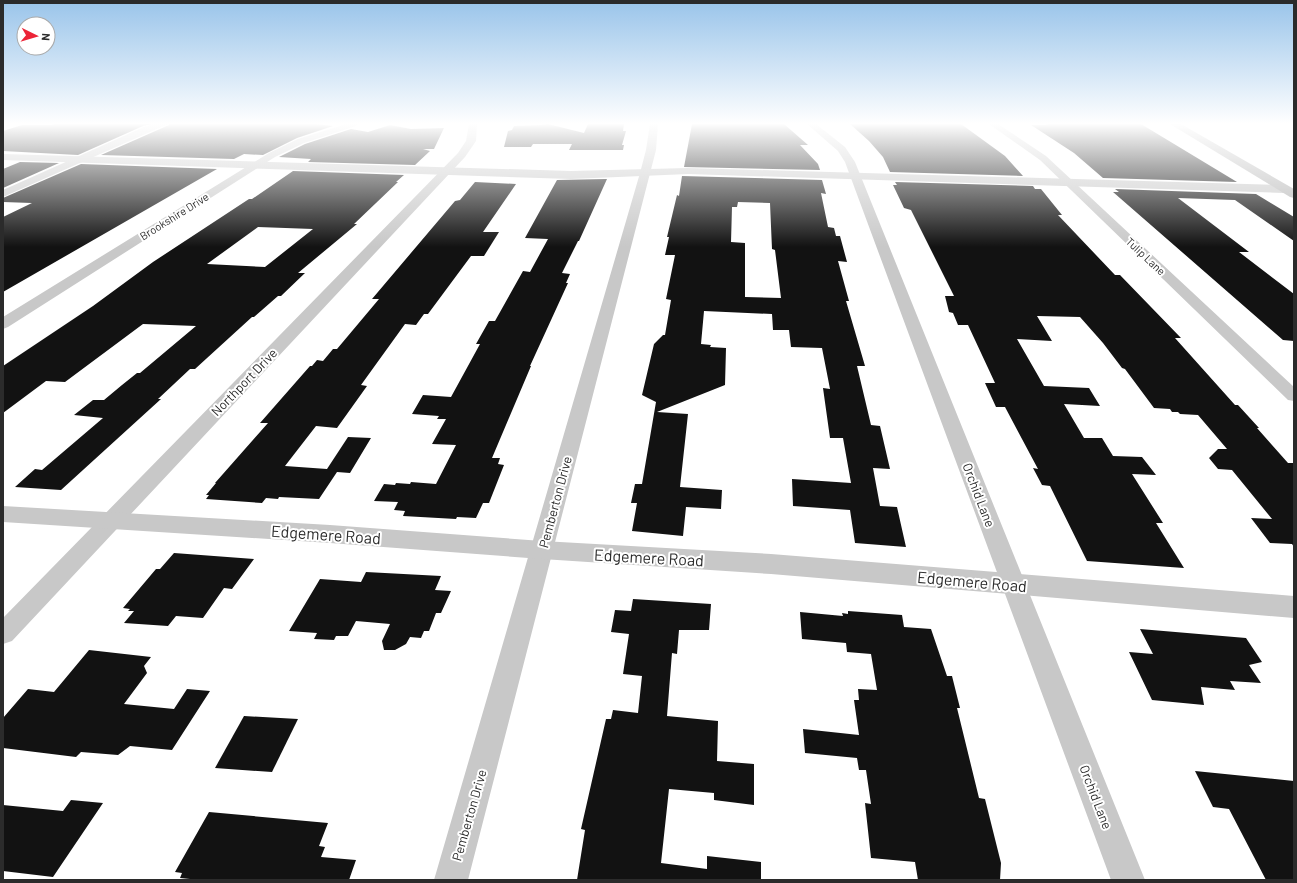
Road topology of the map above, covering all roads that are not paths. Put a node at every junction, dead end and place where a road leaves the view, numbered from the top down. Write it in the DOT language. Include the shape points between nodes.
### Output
graph roads {
  1 [pos="68,165"];
  2 [pos="256,165"];
  3 [pos="263,165"];
  4 [pos="452,165"];
  5 [pos="647,165"];
  6 [pos="851,165"];
  7 [pos="1051,165"];
  8 [pos="1246,165"];
  9 [pos="447,171"];
  10 [pos="645,173"];
  11 [pos="854,176"];
  12 [pos="1069,182"];
  13 [pos="1291,191"];
  14 [pos="3,194"];
  15 [pos="3,324"];
  16 [pos="1294,396"];
  17 [pos="3,514"];
  18 [pos="111,521"];
  19 [pos="542,550"];
  20 [pos="1013,584"];
  21 [pos="1294,607"];
  22 [pos="3,634"];
  23 [pos="451,880"];
  24 [pos="1128,880"];
  1 -- 14 [label="street"];
  2 -- 15 [label="street, Brookshire Drive"];
  3 -- 9 [label="street"];
  4 -- 9 [label="street, Northport Drive"];
  5 -- 10 [label="street, Pemberton Drive"];
  6 -- 11 [label="street, Orchid Lane"];
  7 -- 12 [label="street, Tulip Lane"];
  8 -- 13 [label="main road"];
  9 -- 10 [label="street" via="570,175"];
  9 -- 18 [label="street, Northport Drive"];
  10 -- 11 [label="street" via="688,171"];
  10 -- 19 [label="street, Pemberton Drive"];
  11 -- 12 [label="street"];
  11 -- 20 [label="street, Orchid Lane"];
  12 -- 13 [label="street"];
  12 -- 16 [label="street, Tulip Lane"];
  17 -- 18 [label="street, Edgemere Road"];
  18 -- 19 [label="street, Edgemere Road"];
  18 -- 22 [label="street, Northport Drive"];
  19 -- 20 [label="street, Edgemere Road" via="771,564"];
  19 -- 23 [label="street, Pemberton Drive"];
  20 -- 21 [label="street, Edgemere Road"];
  20 -- 24 [label="street, Orchid Lane"];
}
